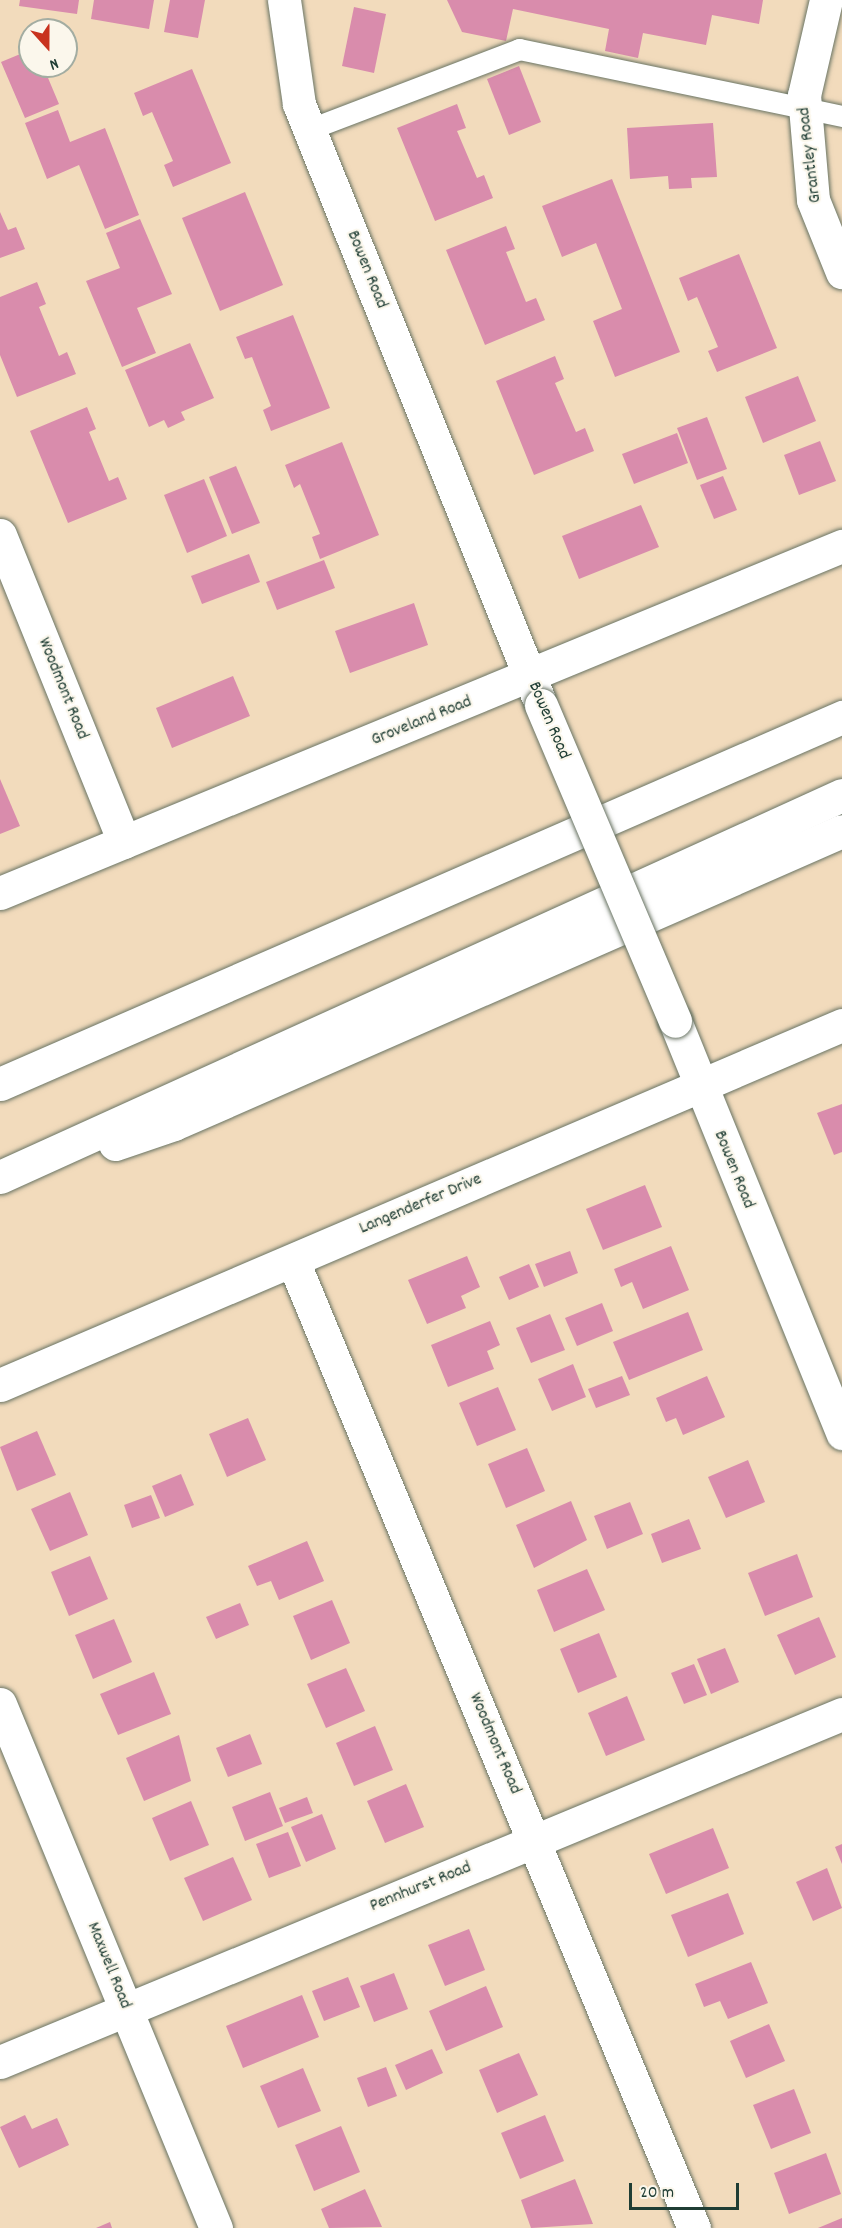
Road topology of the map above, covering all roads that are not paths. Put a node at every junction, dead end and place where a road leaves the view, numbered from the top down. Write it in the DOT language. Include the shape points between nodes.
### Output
graph roads {
  1 [pos="284,0"];
  2 [pos="826,0"];
  3 [pos="805,108"];
  4 [pos="842,116"];
  5 [pos="310,129"];
  6 [pos="842,272"];
  7 [pos="0,535"];
  8 [pos="842,546"];
  9 [pos="535,691"];
  10 [pos="842,717"];
  11 [pos="842,795"];
  12 [pos="842,831"];
  13 [pos="124,843"];
  14 [pos="0,893"];
  15 [pos="842,1025"];
  16 [pos="0,1084"];
  17 [pos="698,1085"];
  18 [pos="0,1177"];
  19 [pos="0,1183"];
  20 [pos="293,1261"];
  21 [pos="0,1385"];
  22 [pos="842,1433"];
  23 [pos="0,1704"];
  24 [pos="842,1714"];
  25 [pos="535,1843"];
  26 [pos="126,2010"];
  27 [pos="0,2062"];
  28 [pos="216,2228"];
  29 [pos="694,2228"];
  1 -- 5 [label="main road, Bowen Road" via="299,104"];
  2 -- 3 [label="main road, Grantley Road"];
  3 -- 4 [label="lane"];
  3 -- 5 [label="lane" via="519,49"];
  3 -- 6 [label="main road, Grantley Road" via="813,200"];
  5 -- 9 [label="main road, Bowen Road"];
  7 -- 13 [label="main road, Woodmont Road"];
  8 -- 9 [label="main road, Groveland Road"];
  9 -- 13 [label="main road, Groveland Road"];
  9 -- 17 [label="main road, Bowen Road, bridge" via="675,1021"];
  10 -- 16 [label="main road"];
  11 -- 18 [label="main road"];
  12 -- 19 [label="main road" via="174,1124"];
  13 -- 14 [label="main road, Groveland Road"];
  15 -- 17 [label="main road, Langenderfer Drive"];
  17 -- 20 [label="main road, Langenderfer Drive"];
  17 -- 22 [label="main road, Bowen Road"];
  20 -- 21 [label="main road, Langenderfer Drive"];
  20 -- 25 [label="main road, Woodmont Road"];
  23 -- 26 [label="main road, Maxwell Road"];
  24 -- 25 [label="main road, Pennhurst Road"];
  25 -- 26 [label="main road, Pennhurst Road"];
  25 -- 29 [label="main road, Woodmont Road"];
  26 -- 27 [label="main road, Pennhurst Road"];
  26 -- 28 [label="main road, Maxwell Road"];
}
